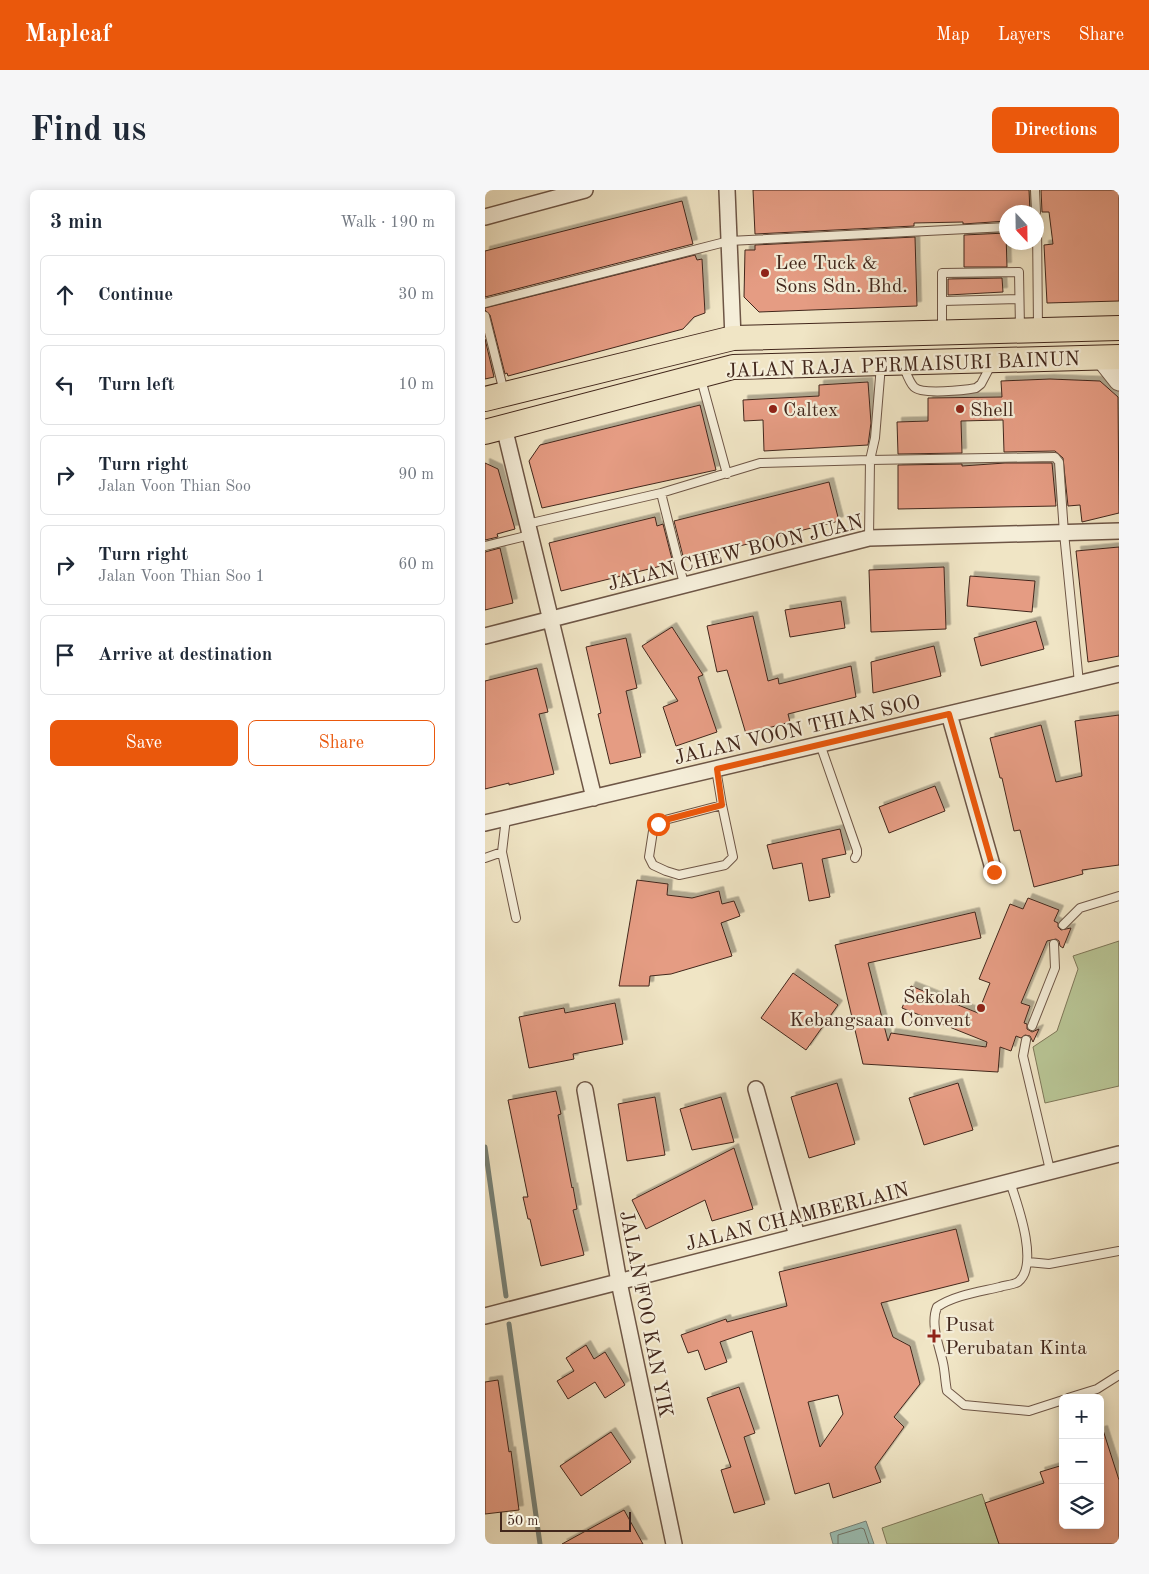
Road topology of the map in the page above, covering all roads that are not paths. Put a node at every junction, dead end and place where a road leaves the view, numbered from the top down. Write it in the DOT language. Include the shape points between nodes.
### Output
graph roads {
  1 [pos="585,190"];
  2 [pos="727,190"];
  3 [pos="1035,190"];
  4 [pos="557,194"];
  5 [pos="1036,205"];
  6 [pos="485,217"];
  7 [pos="999,227"];
  8 [pos="729,241"];
  9 [pos="1035,250"];
  10 [pos="1019,299"];
  11 [pos="943,300"];
  12 [pos="485,303"];
  13 [pos="485,316"];
  14 [pos="1119,328"];
  15 [pos="1029,330"];
  16 [pos="942,333"];
  17 [pos="733,338"];
  18 [pos="1110,357"];
  19 [pos="892,364"];
  20 [pos="700,376"];
  21 [pos="1119,381"];
  22 [pos="495,397"];
  23 [pos="494,429"];
  24 [pos="870,460"];
  25 [pos="727,474"];
  26 [pos="661,493"];
  27 [pos="529,529"];
  28 [pos="1119,531"];
  29 [pos="1064,533"];
  30 [pos="869,538"];
  31 [pos="485,546"];
  32 [pos="684,584"];
  33 [pos="551,620"];
  34 [pos="485,636"];
  35 [pos="1119,674"];
  36 [pos="1079,684"];
  37 [pos="949,714"];
  38 [pos="820,744"];
  39 [pos="717,769"];
  40 [pos="594,798"];
  41 [pos="722,805"];
  42 [pos="506,818"];
  43 [pos="485,823"];
  44 [pos="502,852"];
  45 [pos="485,858"];
  46 [pos="855,858"];
  47 [pos="994,872"];
  48 [pos="1119,896"];
  49 [pos="516,918"];
  50 [pos="1063,925"];
  51 [pos="1054,944"];
  52 [pos="1032,1026"];
  53 [pos="1026,1040"];
  54 [pos="756,1089"];
  55 [pos="585,1090"];
  56 [pos="1119,1154"];
  57 [pos="1050,1170"];
  58 [pos="1010,1182"];
  59 [pos="797,1236"];
  60 [pos="1119,1252"];
  61 [pos="1027,1262"];
  62 [pos="619,1282"];
  63 [pos="485,1316"];
  64 [pos="1119,1375"];
  65 [pos="1081,1394"];
  66 [pos="1059,1401"];
  67 [pos="673,1544"];
  1 -- 4 [label="street"];
  2 -- 8 [label="street"];
  3 -- 5 [label="lane"];
  4 -- 6 [label="street"];
  7 -- 8 [label="lane"];
  8 -- 12 [label="lane"];
  8 -- 17 [label="street"];
  9 -- 15 [label="lane"];
  10 -- 11 [label="lane"];
  10 -- 11 [label="lane" via="1019,272 942,273"];
  10 -- 15 [label="lane"];
  11 -- 16 [label="lane"];
  13 -- 22 [label="lane"];
  14 -- 15 [label="main road, JALAN RAJA PERMAISURI BAINUN"];
  15 -- 16 [label="main road, JALAN RAJA PERMAISURI BAINUN"];
  16 -- 17 [label="main road, JALAN RAJA PERMAISURI BAINUN"];
  17 -- 22 [label="main road, JALAN RAJA PERMAISURI BAINUN"];
  18 -- 19 [label="main road, JALAN RAJA PERMAISURI BAINUN"];
  18 -- 21 [label="street"];
  19 -- 20 [label="main road, JALAN RAJA PERMAISURI BAINUN" via="733,367"];
  19 -- 24 [label="lane"];
  20 -- 23 [label="main road, JALAN RAJA PERMAISURI BAINUN"];
  20 -- 25 [label="lane"];
  23 -- 27 [label="street"];
  24 -- 25 [label="lane" via="760,463"];
  24 -- 29 [label="lane" via="1055,457 1059,462"];
  24 -- 30 [label="lane"];
  25 -- 26 [label="lane"];
  26 -- 27 [label="lane"];
  26 -- 32 [label="lane"];
  27 -- 31 [label="lane"];
  27 -- 33 [label="street"];
  28 -- 29 [label="street, JALAN CHEW BOON JUAN"];
  29 -- 30 [label="street, JALAN CHEW BOON JUAN"];
  29 -- 36 [label="lane"];
  30 -- 32 [label="street, JALAN CHEW BOON JUAN"];
  32 -- 33 [label="street, JALAN CHEW BOON JUAN"];
  33 -- 34 [label="street, JALAN CHEW BOON JUAN"];
  33 -- 40 [label="street"];
  35 -- 36 [label="street, JALAN VOON THIAN SOO"];
  36 -- 37 [label="street, JALAN VOON THIAN SOO"];
  37 -- 38 [label="street, JALAN VOON THIAN SOO"];
  37 -- 47 [label="street"];
  38 -- 39 [label="street, JALAN VOON THIAN SOO"];
  38 -- 46 [label="lane" via="857,850"];
  39 -- 40 [label="street, JALAN VOON THIAN SOO"];
  39 -- 41 [label="lane"];
  40 -- 42 [label="street, JALAN VOON THIAN SOO"];
  41 -- 41 [label="lane" via="733,857 730,861 725,865 679,875 653,865 649,857 653,831 658,824"];
  42 -- 43 [label="street, JALAN VOON THIAN SOO"];
  42 -- 44 [label="lane"];
  44 -- 45 [label="lane"];
  44 -- 49 [label="lane"];
  48 -- 50 [label="lane" via="1079,908"];
  51 -- 52 [label="lane" via="1055,968"];
  53 -- 57 [label="lane" via="1023,1056"];
  54 -- 59 [label="street"];
  55 -- 62 [label="street, JALAN FOO KAN YIK"];
  56 -- 57 [label="street, JALAN CHAMBERLAIN"];
  57 -- 58 [label="street, JALAN CHAMBERLAIN"];
  58 -- 59 [label="street, JALAN CHAMBERLAIN"];
  58 -- 61 [label="lane" via="1023,1221"];
  59 -- 62 [label="street, JALAN CHAMBERLAIN"];
  60 -- 61 [label="lane" via="1049,1264"];
  61 -- 66 [label="lane" via="1025,1273 1018,1282 955,1298 937,1307 934,1318 947,1391 963,1405 1029,1411"];
  62 -- 63 [label="street, JALAN CHAMBERLAIN"];
  62 -- 67 [label="street, JALAN FOO KAN YIK"];
  64 -- 65 [label="lane" via="1097,1389"];
}
